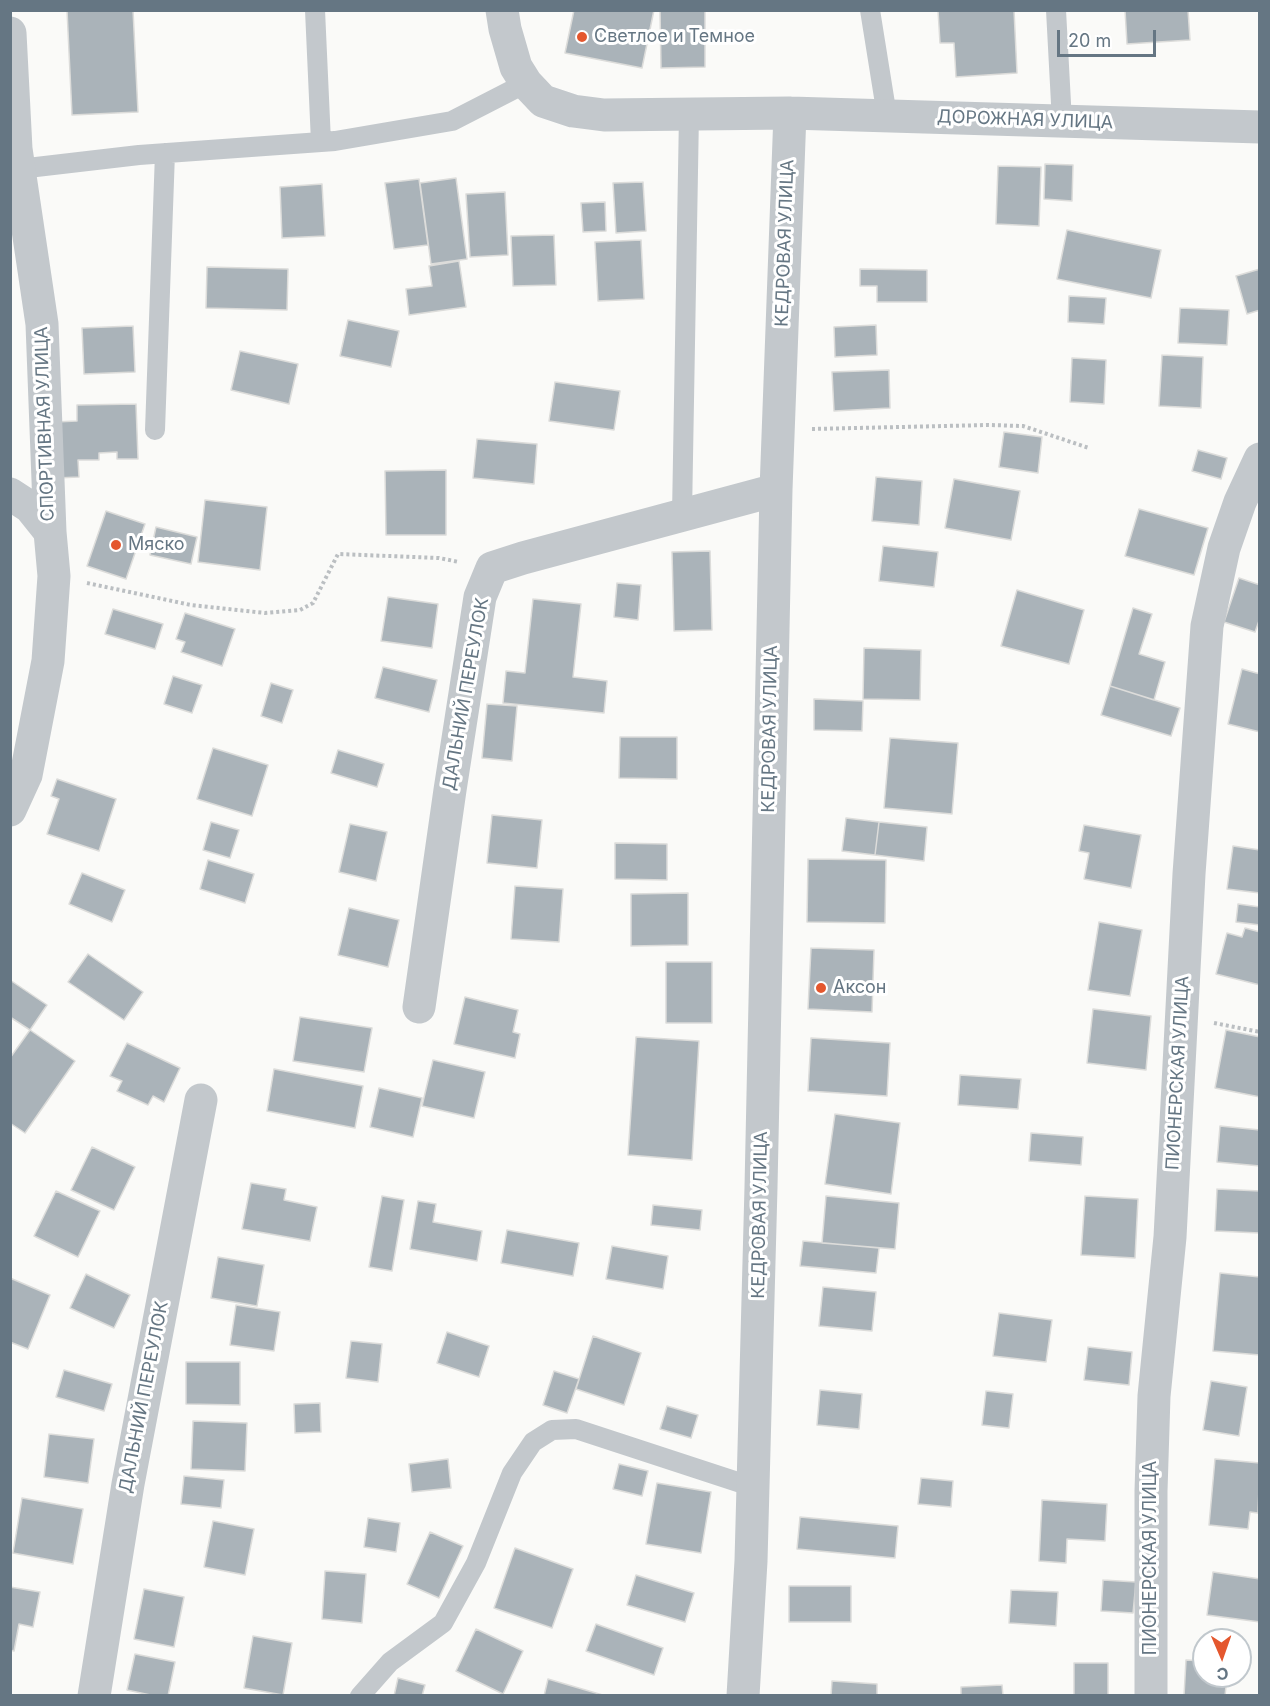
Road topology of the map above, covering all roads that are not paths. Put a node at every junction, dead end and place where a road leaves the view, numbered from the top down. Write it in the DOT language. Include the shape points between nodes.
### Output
graph roads {
  1 [pos="315,10"];
  2 [pos="502,10"];
  3 [pos="870,10"];
  4 [pos="1056,10"];
  5 [pos="10,33"];
  6 [pos="526,83"];
  7 [pos="688,114"];
  8 [pos="790,114"];
  9 [pos="887,116"];
  10 [pos="1062,122"];
  11 [pos="1260,127"];
  12 [pos="321,142"];
  13 [pos="165,153"];
  14 [pos="19,169"];
  15 [pos="155,430"];
  16 [pos="1260,459"];
  17 [pos="776,490"];
  18 [pos="10,494"];
  19 [pos="682,515"];
  20 [pos="50,532"];
  21 [pos="10,810"];
  22 [pos="419,1007"];
  23 [pos="201,1100"];
  24 [pos="753,1487"];
  25 [pos="94,1695"];
  26 [pos="360,1695"];
  27 [pos="743,1695"];
  28 [pos="1151,1695"];
  1 -- 12 [label="lane"];
  2 -- 6 [label="street" via="516,67"];
  3 -- 9 [label="lane"];
  4 -- 10 [label="lane"];
  5 -- 14 [label="street, СПОРТИВНАЯ УЛИЦА"];
  6 -- 7 [label="street" via="543,100 573,111 604,115"];
  6 -- 12 [label="lane" via="452,121"];
  7 -- 8 [label="street"];
  7 -- 19 [label="lane"];
  8 -- 9 [label="street, ДОРОЖНАЯ УЛИЦА"];
  8 -- 17 [label="street, КЕДРОВАЯ УЛИЦА"];
  9 -- 10 [label="street, ДОРОЖНАЯ УЛИЦА"];
  10 -- 11 [label="street, ДОРОЖНАЯ УЛИЦА"];
  12 -- 13 [label="lane"];
  13 -- 14 [label="lane"];
  13 -- 15 [label="lane"];
  14 -- 20 [label="street, СПОРТИВНАЯ УЛИЦА" via="42,324"];
  16 -- 28 [label="street, ПИОНЕРСКАЯ УЛИЦА" via="1224,548 1207,626 1188,874 1170,1237 1154,1396"];
  17 -- 19 [label="street"];
  17 -- 24 [label="street, КЕДРОВАЯ УЛИЦА"];
  18 -- 20 [label="street" via="30,507"];
  19 -- 22 [label="street, ДАЛЬНИЙ ПЕРЕУЛОК" via="492,568 480,597"];
  20 -- 21 [label="street, СПОРТИВНАЯ УЛИЦА" via="54,576 48,661 26,775"];
  23 -- 25 [label="street, ДАЛЬНИЙ ПЕРЕУЛОК" via="128,1484"];
  24 -- 26 [label="lane" via="576,1429 552,1430 533,1442 512,1473 476,1563 443,1623 390,1662"];
  24 -- 27 [label="street, КЕДРОВАЯ УЛИЦА"];
}
